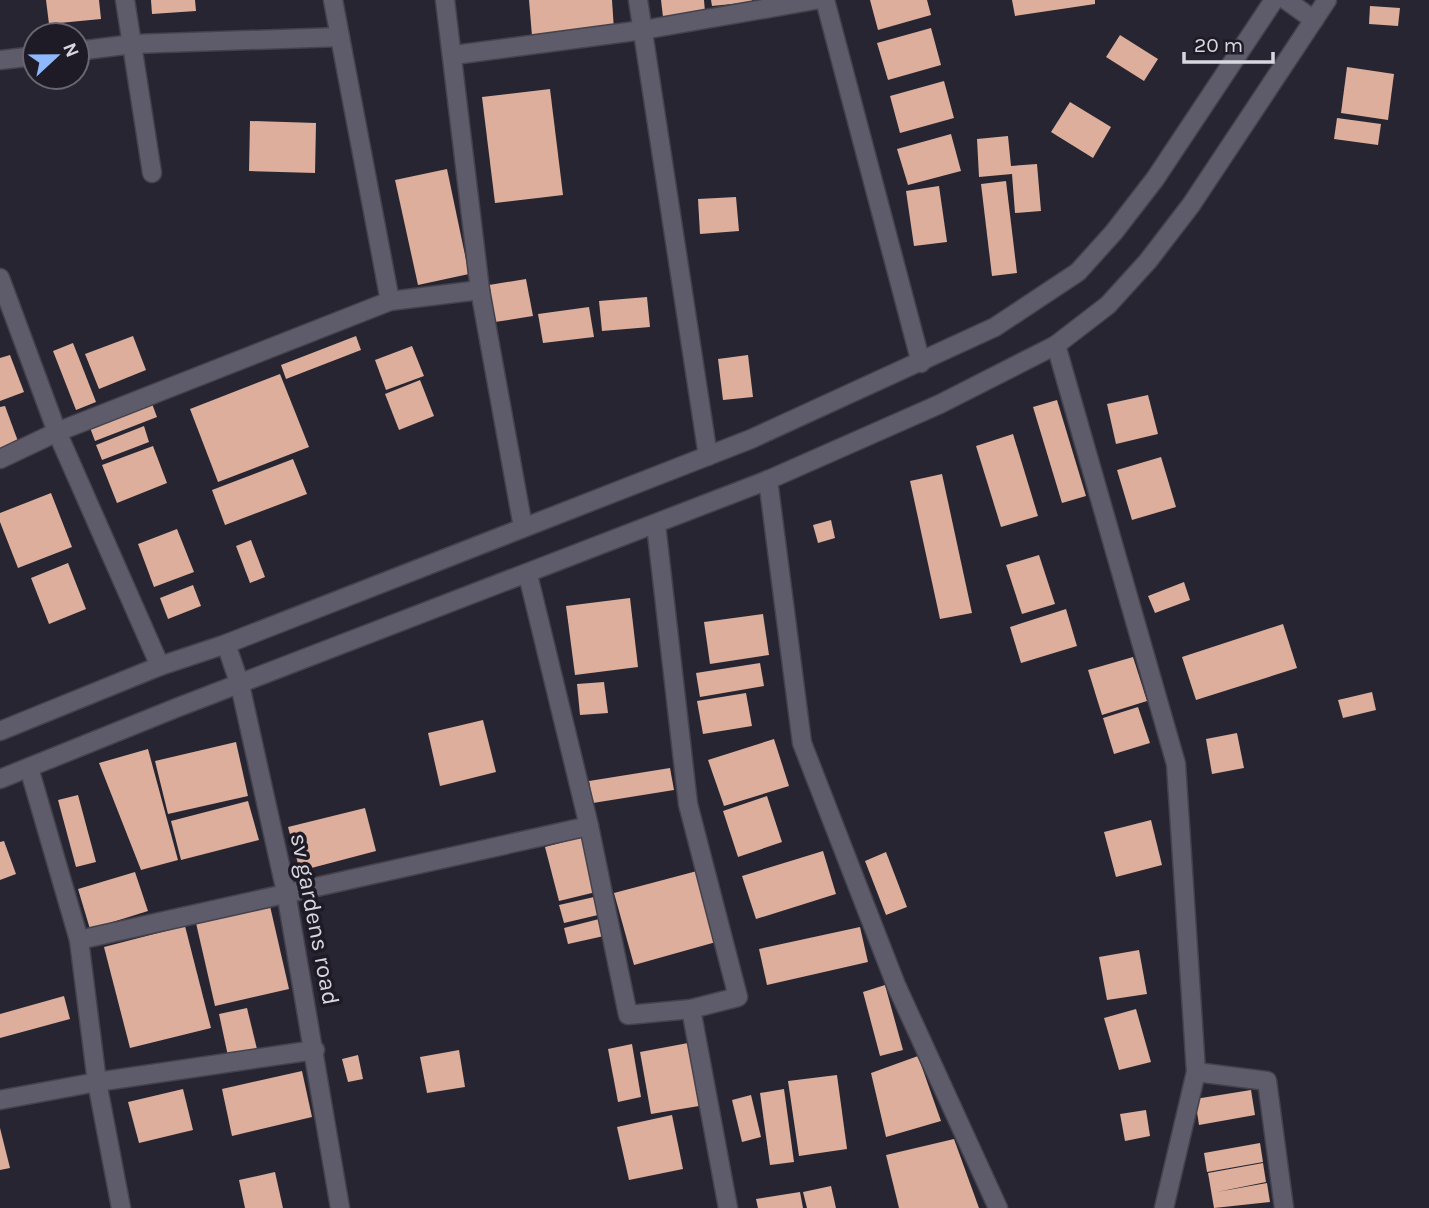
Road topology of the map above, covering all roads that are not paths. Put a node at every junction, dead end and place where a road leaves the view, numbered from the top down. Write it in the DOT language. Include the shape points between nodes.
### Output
graph roads {
  1 [pos="125,0"];
  2 [pos="333,0"];
  3 [pos="445,0"];
  4 [pos="638,0"];
  5 [pos="815,0"];
  6 [pos="825,0"];
  7 [pos="1274,0"];
  8 [pos="1286,0"];
  9 [pos="1327,0"];
  10 [pos="1314,20"];
  11 [pos="643,30"];
  12 [pos="340,37"];
  13 [pos="133,44"];
  14 [pos="91,49"];
  15 [pos="454,55"];
  16 [pos="21,58"];
  17 [pos="0,60"];
  18 [pos="152,173"];
  19 [pos="0,278"];
  20 [pos="480,290"];
  21 [pos="390,301"];
  22 [pos="1056,345"];
  23 [pos="921,363"];
  24 [pos="57,432"];
  25 [pos="708,456"];
  26 [pos="0,459"];
  27 [pos="768,480"];
  28 [pos="656,525"];
  29 [pos="523,527"];
  30 [pos="528,575"];
  31 [pos="226,644"];
  32 [pos="160,666"];
  33 [pos="240,685"];
  34 [pos="0,731"];
  35 [pos="29,768"];
  36 [pos="0,779"];
  37 [pos="589,826"];
  38 [pos="286,892"];
  39 [pos="79,940"];
  40 [pos="691,1009"];
  41 [pos="315,1049"];
  42 [pos="1196,1072"];
  43 [pos="97,1082"];
  44 [pos="0,1100"];
  45 [pos="121,1208"];
  46 [pos="340,1208"];
  47 [pos="728,1208"];
  48 [pos="998,1208"];
  49 [pos="1164,1208"];
  50 [pos="1284,1208"];
  1 -- 13 [label="street"];
  2 -- 12 [label="street"];
  3 -- 15 [label="street"];
  4 -- 11 [label="street"];
  5 -- 11 [label="street"];
  6 -- 23 [label="street"];
  7 -- 23 [label="street" via="1155,179 1078,272 995,327"];
  8 -- 10 [label="street"];
  9 -- 10 [label="street"];
  10 -- 22 [label="street" via="1191,205 1148,261 1108,305"];
  11 -- 15 [label="street"];
  11 -- 25 [label="street"];
  12 -- 13 [label="street"];
  12 -- 21 [label="street"];
  13 -- 14 [label="street"];
  13 -- 18 [label="street"];
  15 -- 20 [label="street"];
  16 -- 17 [label="street"];
  19 -- 24 [label="street"];
  20 -- 21 [label="street"];
  20 -- 29 [label="street"];
  21 -- 24 [label="street"];
  22 -- 27 [label="street" via="940,404"];
  22 -- 42 [label="street" via="1177,764"];
  23 -- 25 [label="street"];
  24 -- 26 [label="street"];
  24 -- 32 [label="street"];
  25 -- 29 [label="street"];
  27 -- 28 [label="street"];
  27 -- 48 [label="street" via="802,743 896,985"];
  28 -- 30 [label="street"];
  28 -- 40 [label="street" via="688,804 738,997"];
  29 -- 31 [label="street"];
  30 -- 33 [label="street"];
  30 -- 37 [label="street"];
  31 -- 32 [label="street"];
  31 -- 33 [label="street, sv gardens road"];
  32 -- 34 [label="street"];
  33 -- 35 [label="street"];
  33 -- 38 [label="street, sv gardens road"];
  35 -- 36 [label="street"];
  35 -- 39 [label="street"];
  37 -- 38 [label="street"];
  37 -- 40 [label="street" via="628,1015"];
  38 -- 39 [label="street"];
  38 -- 41 [label="street, sv gardens road"];
  39 -- 43 [label="street"];
  40 -- 47 [label="street"];
  41 -- 43 [label="street"];
  41 -- 46 [label="street, sv gardens road"];
  42 -- 49 [label="street"];
  42 -- 50 [label="street" via="1267,1081"];
  43 -- 44 [label="street"];
  43 -- 45 [label="street"];
}
